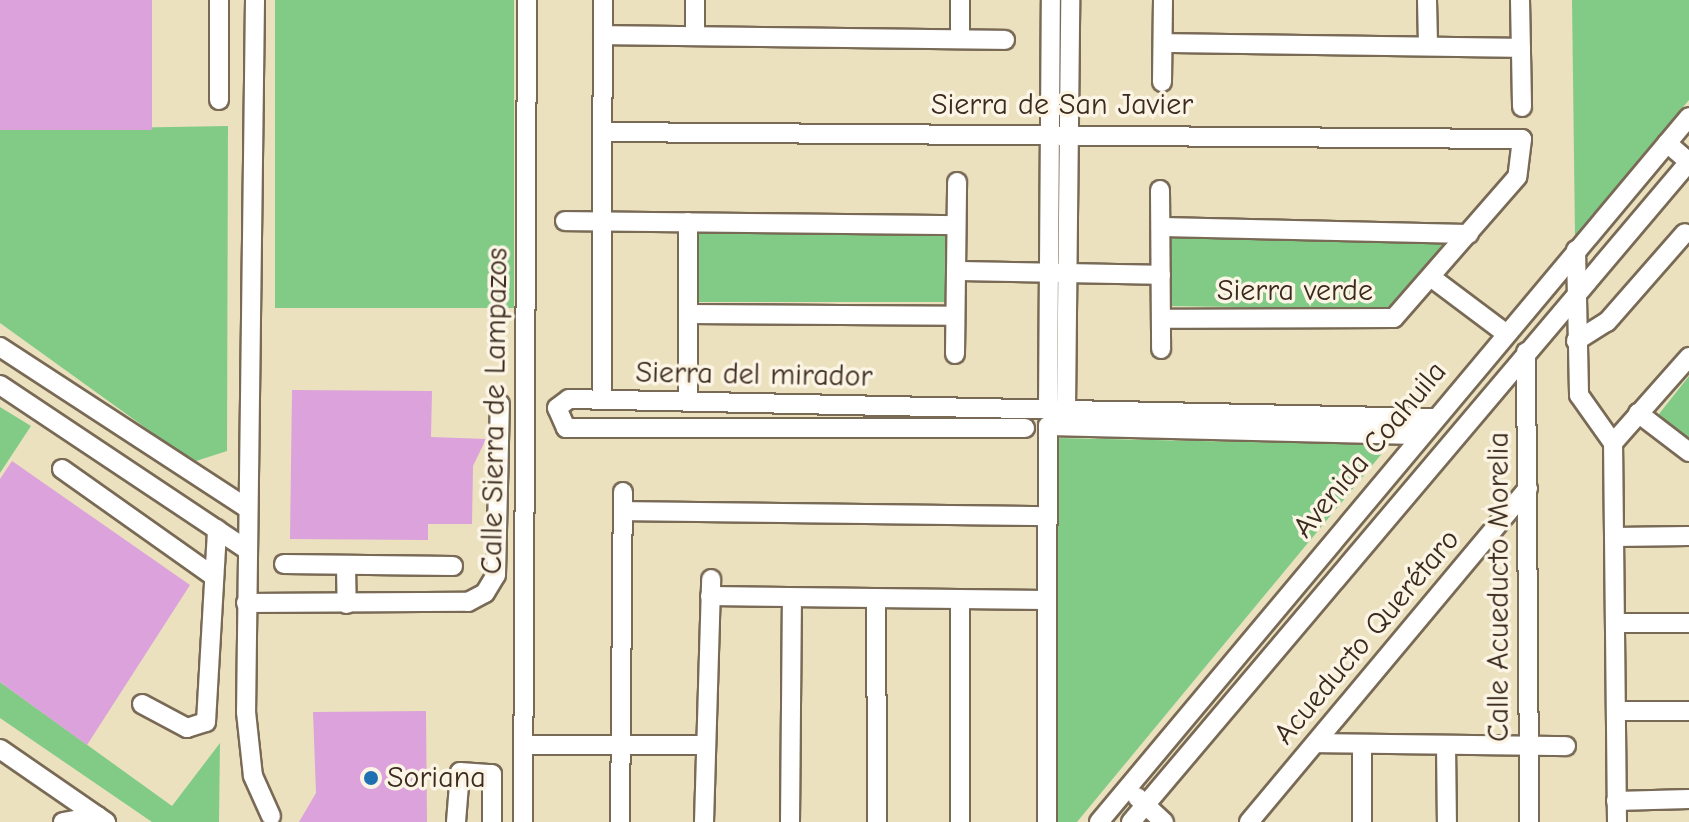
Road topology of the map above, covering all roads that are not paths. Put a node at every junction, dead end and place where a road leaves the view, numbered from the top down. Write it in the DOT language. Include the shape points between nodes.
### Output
graph roads {
  1 [pos="219,0"];
  2 [pos="255,0"];
  3 [pos="527,0"];
  4 [pos="603,0"];
  5 [pos="695,0"];
  6 [pos="960,0"];
  7 [pos="1051,0"];
  8 [pos="1070,0"];
  9 [pos="1163,0"];
  10 [pos="1427,0"];
  11 [pos="1520,0"];
  12 [pos="695,34"];
  13 [pos="603,35"];
  14 [pos="960,39"];
  15 [pos="1005,40"];
  16 [pos="1163,43"];
  17 [pos="1428,45"];
  18 [pos="1521,48"];
  19 [pos="1162,82"];
  20 [pos="219,100"];
  21 [pos="1522,107"];
  22 [pos="1689,117"];
  23 [pos="602,132"];
  24 [pos="1060,132"];
  25 [pos="1522,139"];
  26 [pos="1667,143"];
  27 [pos="1689,162"];
  28 [pos="957,182"];
  29 [pos="1160,190"];
  30 [pos="565,221"];
  31 [pos="600,222"];
  32 [pos="688,222"];
  33 [pos="956,225"];
  34 [pos="1161,227"];
  35 [pos="1685,233"];
  36 [pos="1469,234"];
  37 [pos="1576,250"];
  38 [pos="956,271"];
  39 [pos="1048,272"];
  40 [pos="1068,272"];
  41 [pos="1161,275"];
  42 [pos="1432,278"];
  43 [pos="1575,293"];
  44 [pos="689,314"];
  45 [pos="955,316"];
  46 [pos="1161,319"];
  47 [pos="1504,332"];
  48 [pos="1576,341"];
  49 [pos="0,347"];
  50 [pos="1161,349"];
  51 [pos="1526,352"];
  52 [pos="955,354"];
  53 [pos="1689,357"];
  54 [pos="0,385"];
  55 [pos="602,399"];
  56 [pos="688,402"];
  57 [pos="500,404"];
  58 [pos="869,406"];
  59 [pos="1638,413"];
  60 [pos="1054,414"];
  61 [pos="1435,418"];
  62 [pos="868,427"];
  63 [pos="1025,428"];
  64 [pos="1418,435"];
  65 [pos="1613,443"];
  66 [pos="1689,452"];
  67 [pos="62,469"];
  68 [pos="1528,488"];
  69 [pos="247,508"];
  70 [pos="1044,516"];
  71 [pos="217,529"];
  72 [pos="1689,536"];
  73 [pos="1614,537"];
  74 [pos="247,550"];
  75 [pos="284,564"];
  76 [pos="346,565"];
  77 [pos="453,566"];
  78 [pos="213,576"];
  79 [pos="876,598"];
  80 [pos="960,599"];
  81 [pos="792,600"];
  82 [pos="1045,600"];
  83 [pos="246,603"];
  84 [pos="347,604"];
  85 [pos="1615,623"];
  86 [pos="1689,623"];
  87 [pos="142,704"];
  88 [pos="1616,711"];
  89 [pos="1689,711"];
  90 [pos="1317,743"];
  91 [pos="1362,744"];
  92 [pos="525,745"];
  93 [pos="621,745"];
  94 [pos="705,745"];
  95 [pos="1446,745"];
  96 [pos="1527,745"];
  97 [pos="1566,746"];
  98 [pos="0,749"];
  99 [pos="1128,788"];
  100 [pos="1689,799"];
  101 [pos="1616,801"];
  102 [pos="1145,805"];
  103 [pos="271,816"];
  104 [pos="1110,818"];
  105 [pos="101,819"];
  106 [pos="63,822"];
  107 [pos="456,822"];
  108 [pos="492,822"];
  109 [pos="523,822"];
  110 [pos="620,822"];
  111 [pos="704,822"];
  112 [pos="790,822"];
  113 [pos="877,822"];
  114 [pos="960,822"];
  115 [pos="1047,822"];
  116 [pos="1131,822"];
  117 [pos="1164,822"];
  118 [pos="1249,822"];
  119 [pos="1362,822"];
  120 [pos="1447,822"];
  121 [pos="1529,822"];
  122 [pos="1617,822"];
  1 -- 20 [label="street"];
  2 -- 69 [label="street"];
  3 -- 92 [label="street, Calle Sierra de Lampazos"];
  4 -- 13 [label="street"];
  5 -- 12 [label="street"];
  6 -- 14 [label="street"];
  7 -- 24 [label="street"];
  8 -- 24 [label="street"];
  9 -- 16 [label="street"];
  10 -- 17 [label="street"];
  11 -- 18 [label="street"];
  12 -- 13 [label="street"];
  12 -- 14 [label="street"];
  13 -- 23 [label="street"];
  14 -- 15 [label="street"];
  16 -- 17 [label="street"];
  16 -- 19 [label="street"];
  17 -- 18 [label="street"];
  18 -- 21 [label="street"];
  22 -- 26 [label="street, Avenida Coahuila"];
  23 -- 24 [label="street, Sierra de San Javier"];
  23 -- 31 [label="street"];
  24 -- 25 [label="street, Sierra de San Javier"];
  24 -- 39 [label="street"];
  24 -- 40 [label="street"];
  25 -- 36 [label="street, Sierra verde" via="1517,177"];
  26 -- 27 [label="street"];
  26 -- 37 [label="street, Avenida Coahuila"];
  27 -- 43 [label="street, Avenida Coahuila"];
  28 -- 33 [label="street"];
  29 -- 34 [label="street"];
  30 -- 31 [label="street"];
  31 -- 32 [label="street"];
  31 -- 55 [label="street"];
  32 -- 33 [label="street"];
  32 -- 44 [label="street"];
  33 -- 38 [label="street"];
  34 -- 36 [label="street"];
  34 -- 41 [label="street"];
  35 -- 48 [label="street" via="1607,322"];
  36 -- 42 [label="street, Sierra verde"];
  37 -- 43 [label="street"];
  37 -- 47 [label="street, Avenida Coahuila"];
  38 -- 39 [label="street"];
  38 -- 45 [label="street"];
  39 -- 40 [label="street"];
  39 -- 60 [label="street"];
  40 -- 41 [label="street"];
  40 -- 60 [label="street"];
  41 -- 46 [label="street"];
  42 -- 46 [label="street, Sierra verde" via="1407,309 1387,320"];
  42 -- 47 [label="street"];
  43 -- 48 [label="street"];
  43 -- 51 [label="street, Avenida Coahuila"];
  44 -- 45 [label="street"];
  44 -- 56 [label="street"];
  45 -- 52 [label="street"];
  46 -- 50 [label="street"];
  47 -- 61 [label="street, Avenida Coahuila"];
  48 -- 65 [label="street" via="1584,408"];
  49 -- 69 [label="street"];
  51 -- 68 [label="street, Calle Acueducto Morelia"];
  51 -- 102 [label="street, Avenida Coahuila"];
  53 -- 59 [label="street"];
  54 -- 71 [label="street"];
  55 -- 56 [label="street, Sierra del mirador"];
  55 -- 62 [label="street, Sierra del mirador" via="562,402 559,423"];
  56 -- 58 [label="street, Sierra del mirador"];
  57 -- 84 [label="street" via="492,584 468,602"];
  58 -- 60 [label="street, Sierra del mirador"];
  58 -- 62 [label="street"];
  59 -- 65 [label="street"];
  59 -- 66 [label="street"];
  60 -- 61 [label="street, Sierra del mirador"];
  60 -- 64 [label="street, Sierra del mirador"];
  60 -- 70 [label="street"];
  61 -- 64 [label="street, Avenida Coahuila"];
  62 -- 63 [label="street, Sierra del mirador"];
  64 -- 99 [label="street, Avenida Coahuila"];
  65 -- 73 [label="street"];
  67 -- 78 [label="street"];
  68 -- 90 [label="street, Acueducto Querétaro"];
  68 -- 96 [label="street, Calle Acueducto Morelia"];
  69 -- 74 [label="street"];
  70 -- 82 [label="street"];
  70 -- 93 [label="street" via="623,502"];
  71 -- 74 [label="street"];
  71 -- 78 [label="street"];
  72 -- 73 [label="street"];
  73 -- 85 [label="street"];
  74 -- 83 [label="street"];
  75 -- 76 [label="street"];
  76 -- 77 [label="street"];
  76 -- 84 [label="street"];
  78 -- 87 [label="street" via="206,722 187,728"];
  79 -- 80 [label="street"];
  79 -- 81 [label="street"];
  79 -- 113 [label="street"];
  80 -- 82 [label="street"];
  80 -- 114 [label="street"];
  81 -- 94 [label="street" via="710,588"];
  81 -- 112 [label="street"];
  82 -- 115 [label="street"];
  83 -- 84 [label="street"];
  83 -- 103 [label="street" via="248,749"];
  85 -- 86 [label="street"];
  85 -- 88 [label="street"];
  88 -- 89 [label="street"];
  88 -- 101 [label="street"];
  90 -- 91 [label="street"];
  90 -- 118 [label="street, Acueducto Querétaro"];
  91 -- 95 [label="street"];
  91 -- 119 [label="street"];
  92 -- 93 [label="street"];
  92 -- 109 [label="street, Calle Sierra de Lampazos"];
  93 -- 94 [label="street"];
  93 -- 110 [label="street"];
  94 -- 111 [label="street"];
  95 -- 96 [label="street"];
  95 -- 120 [label="street"];
  96 -- 97 [label="street"];
  96 -- 121 [label="street, Calle Acueducto Morelia"];
  98 -- 105 [label="street"];
  99 -- 102 [label="street"];
  99 -- 104 [label="street, Avenida Coahuila"];
  100 -- 101 [label="street"];
  101 -- 122 [label="street"];
  102 -- 116 [label="street, Avenida Coahuila"];
  102 -- 117 [label="street"];
  105 -- 106 [label="street"];
  107 -- 108 [label="street" via="460,772 492,774"];
}
